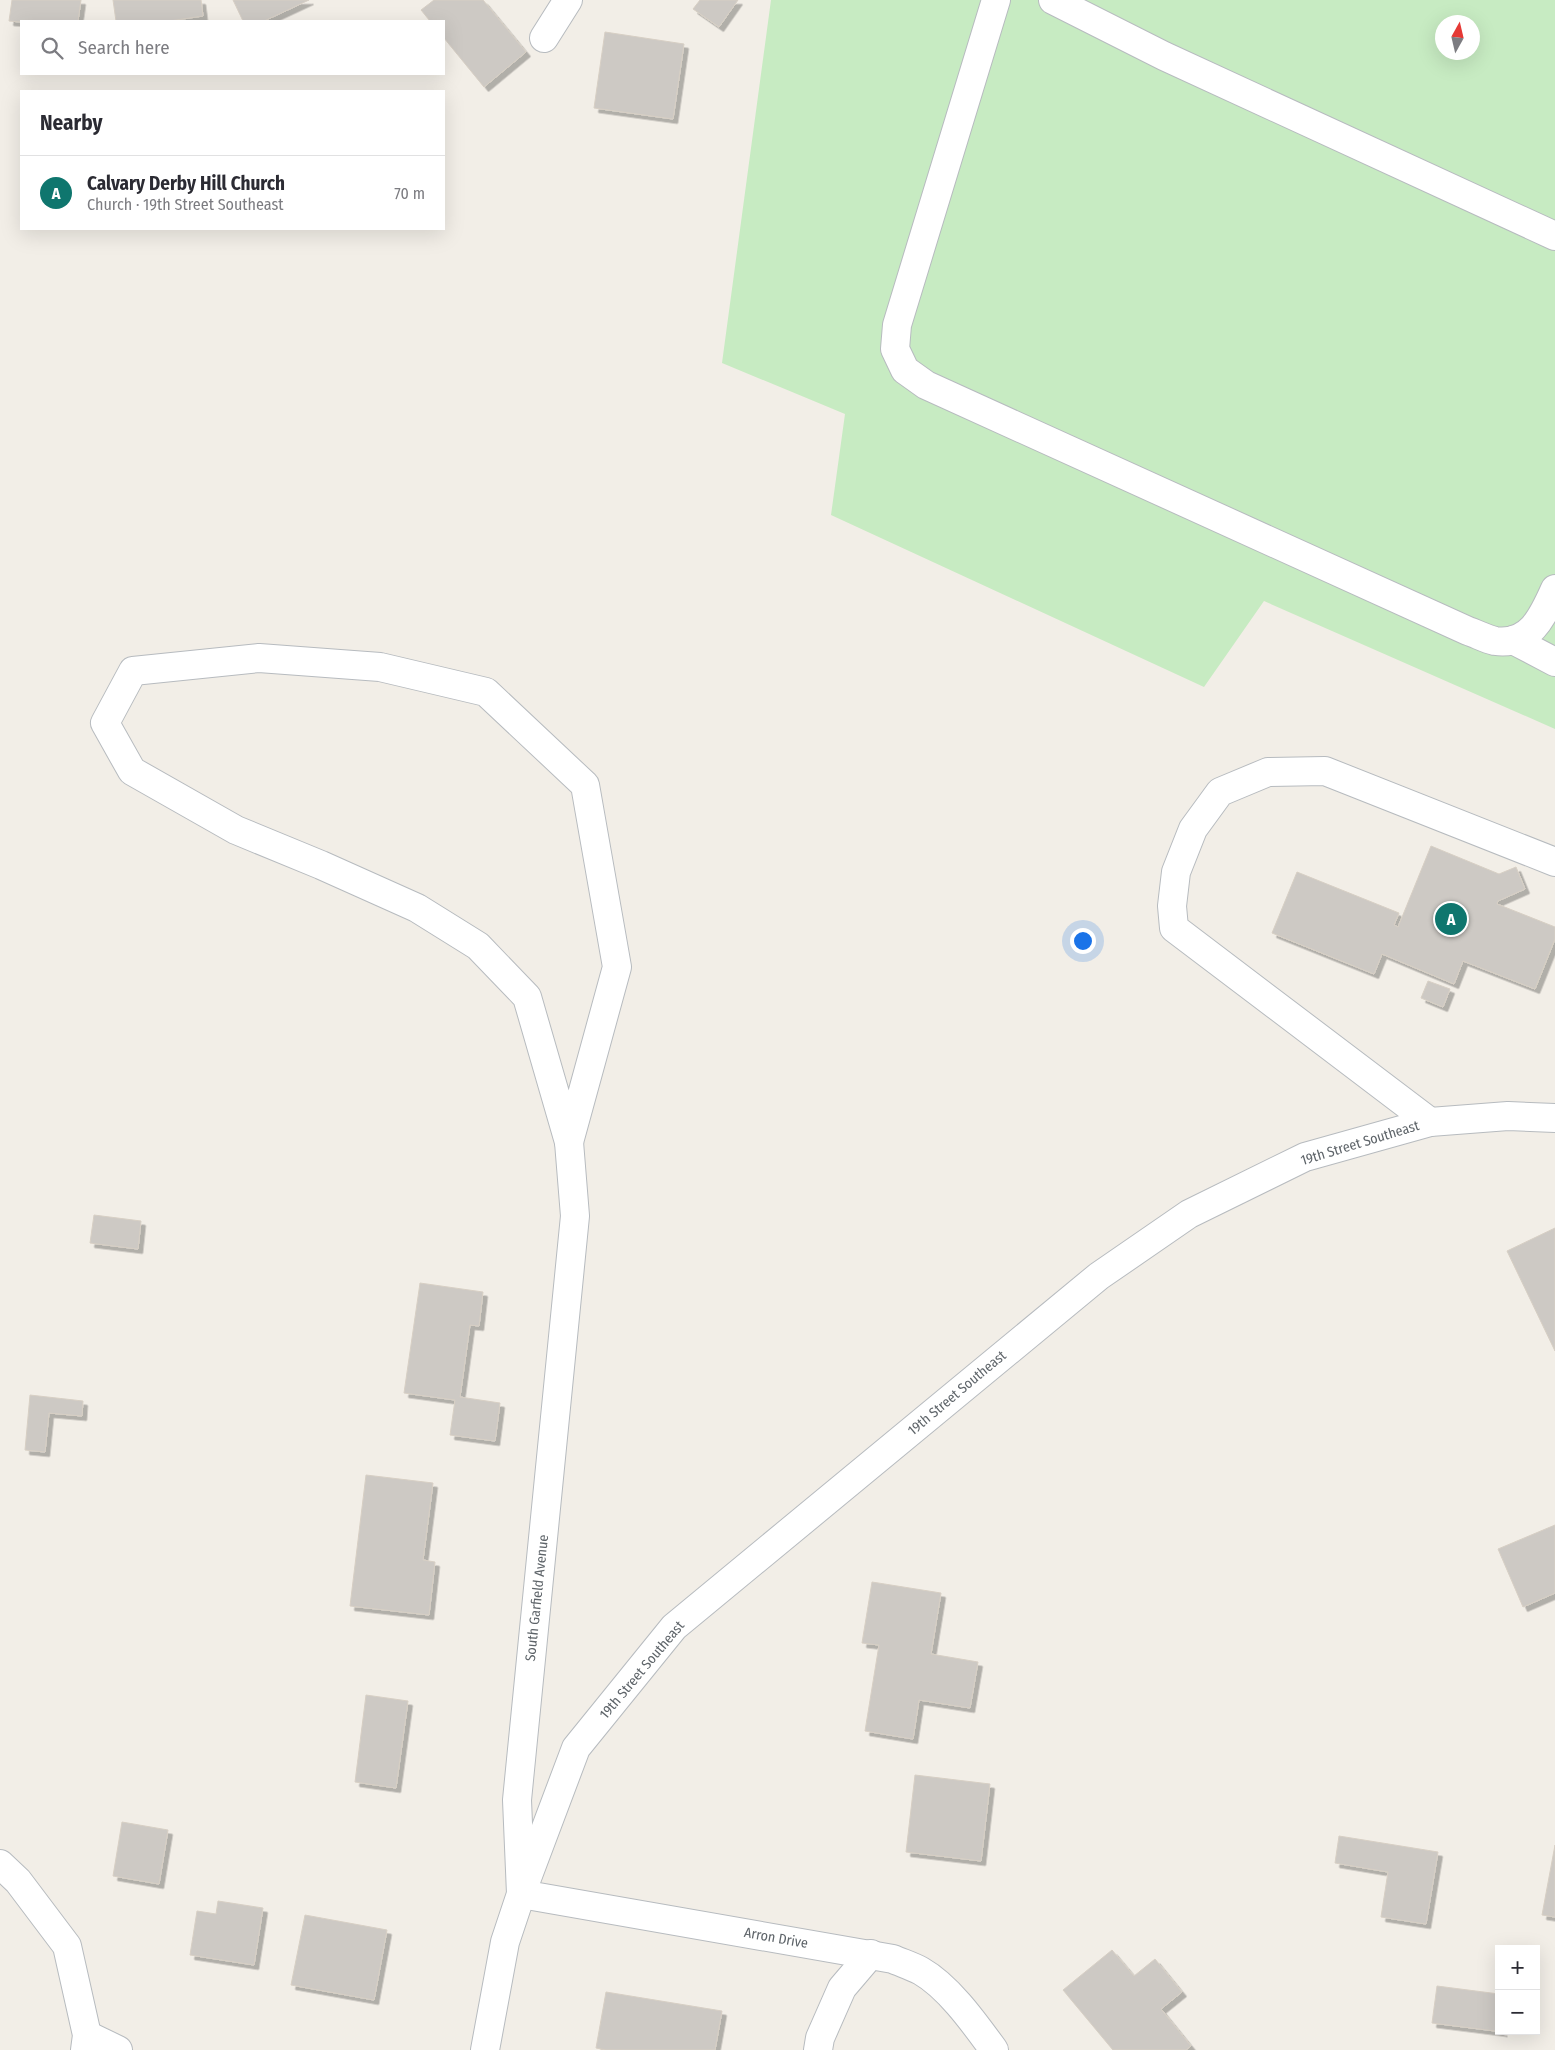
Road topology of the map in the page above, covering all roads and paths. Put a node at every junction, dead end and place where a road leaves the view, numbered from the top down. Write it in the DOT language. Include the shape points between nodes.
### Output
graph roads {
  1 [pos="568,0"];
  2 [pos="996,0"];
  3 [pos="1053,0"];
  4 [pos="544,38"];
  5 [pos="1555,236"];
  6 [pos="1555,589"];
  7 [pos="1513,640"];
  8 [pos="1555,662"];
  9 [pos="1555,862"];
  10 [pos="1555,1118"];
  11 [pos="1430,1122"];
  12 [pos="569,1142"];
  13 [pos="0,1864"];
  14 [pos="521,1894"];
  15 [pos="871,1954"];
  16 [pos="86,2043"];
  17 [pos="118,2050"];
  18 [pos="485,2050"];
  19 [pos="818,2050"];
  20 [pos="994,2050"];
  1 -- 4 [label="street"];
  2 -- 7 [label="street" via="897,325 895,349 905,370 926,384 1468,631 1494,641"];
  3 -- 5 [label="street" via="1164,56"];
  6 -- 7 [label="street" via="1536,627"];
  7 -- 8 [label="street"];
  9 -- 11 [label="street" via="1325,771 1268,772 1220,792 1193,829 1176,872 1172,906 1174,928"];
  10 -- 11 [label="street, 19th Street Southeast" via="1508,1116"];
  11 -- 14 [label="street, 19th Street Southeast" via="1305,1157 1189,1214 1099,1276 674,1627 576,1748"];
  12 -- 12 [label="street" via="617,967 585,785 486,692 380,667 259,658 133,671 105,723 132,771 236,830 417,908 478,946 528,997"];
  12 -- 14 [label="street, South Garfield Avenue" via="576,1216 517,1800"];
  13 -- 16 [label="street" via="18,1881 67,1946"];
  14 -- 15 [label="street, Arron Drive"];
  14 -- 18 [label="street, South Garfield Avenue" via="505,1942"];
  15 -- 19 [label="street" via="842,1988"];
  15 -- 20 [label="street, Arron Drive" via="893,1959 922,1972 945,1991"];
  16 -- 17 [label="street"];
}
